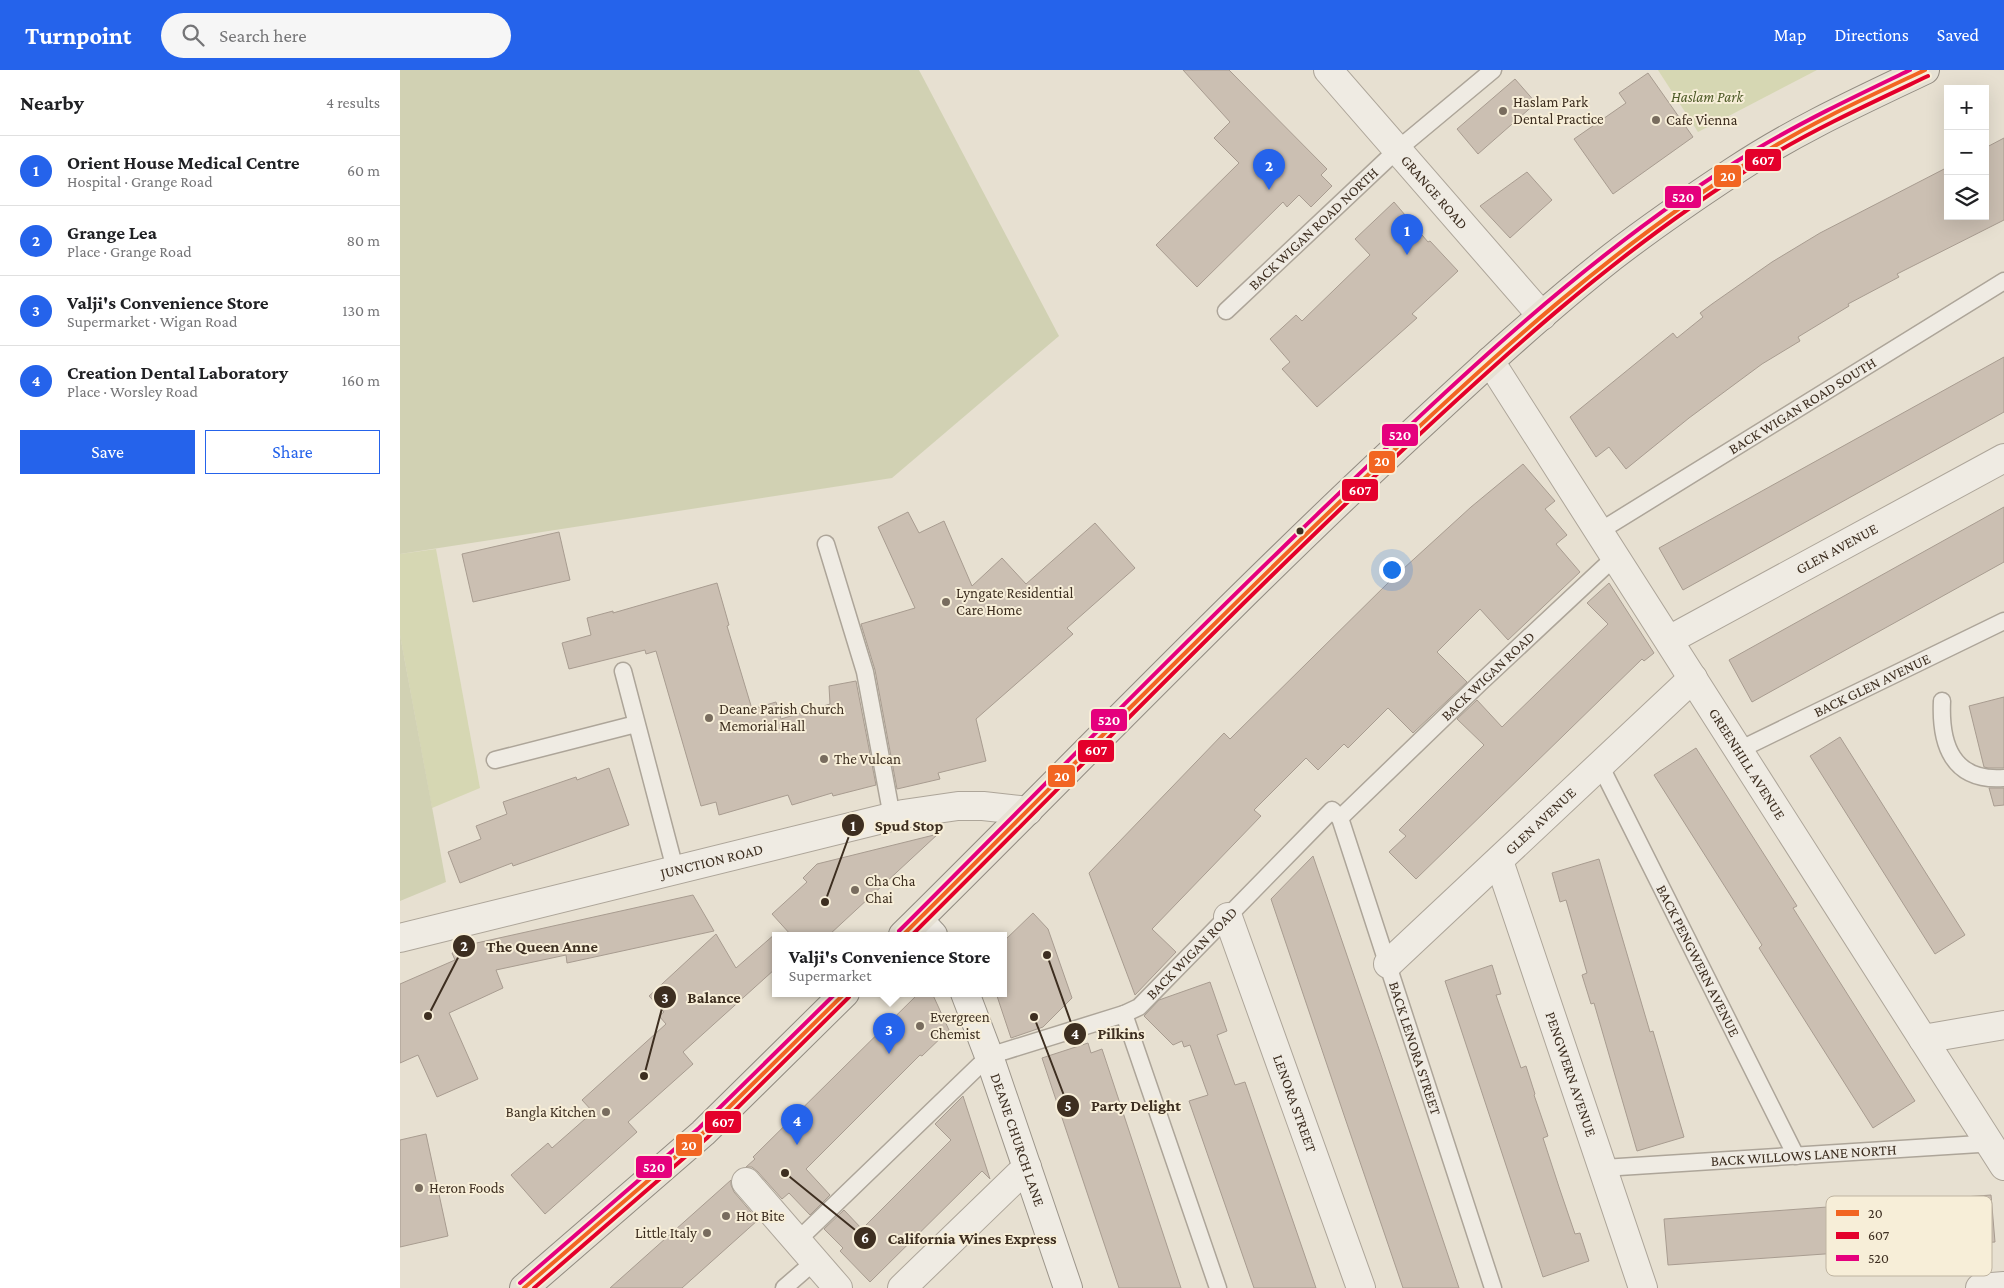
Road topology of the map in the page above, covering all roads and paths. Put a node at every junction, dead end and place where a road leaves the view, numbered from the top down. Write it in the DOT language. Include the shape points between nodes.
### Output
graph roads {
  1 [pos="1328,70"];
  2 [pos="1493,70"];
  3 [pos="1925,70"];
  4 [pos="1397,150"];
  5 [pos="2004,281"];
  6 [pos="1226,311"];
  7 [pos="1542,316"];
  8 [pos="1490,361"];
  9 [pos="2004,458"];
  10 [pos="1600,531"];
  11 [pos="826,544"];
  12 [pos="1616,556"];
  13 [pos="2004,621"];
  14 [pos="1669,640"];
  15 [pos="622,671"];
  16 [pos="1693,678"];
  17 [pos="1942,701"];
  18 [pos="636,724"];
  19 [pos="1739,750"];
  20 [pos="496,760"];
  21 [pos="1600,765"];
  22 [pos="2004,778"];
  23 [pos="1028,810"];
  24 [pos="1336,814"];
  25 [pos="892,817"];
  26 [pos="1499,861"];
  27 [pos="675,869"];
  28 [pos="1228,917"];
  29 [pos="918,930"];
  30 [pos="400,938"];
  31 [pos="1388,964"];
  32 [pos="841,997"];
  33 [pos="967,997"];
  34 [pos="1124,1014"];
  35 [pos="2004,1025"];
  36 [pos="1923,1039"];
  37 [pos="989,1056"];
  38 [pos="1997,1143"];
  39 [pos="1796,1156"];
  40 [pos="2004,1166"];
  41 [pos="1027,1167"];
  42 [pos="1603,1168"];
  43 [pos="746,1182"];
  44 [pos="797,1241"];
  45 [pos="815,1261"];
  46 [pos="2004,1286"];
  47 [pos="524,1288"];
  48 [pos="784,1288"];
  49 [pos="838,1288"];
  50 [pos="902,1288"];
  51 [pos="1068,1288"];
  52 [pos="1218,1288"];
  53 [pos="1361,1288"];
  54 [pos="1493,1288"];
  55 [pos="1643,1288"];
  56 [pos="1980,1288"];
  1 -- 4 [label="street, GRANGE ROAD"];
  2 -- 4 [label="lane, BACK WIGAN ROAD NORTH"];
  3 -- 7 [label="main road" via="1833,114 1736,170 1613,256"];
  4 -- 6 [label="lane, BACK WIGAN ROAD NORTH"];
  4 -- 7 [label="street, GRANGE ROAD"];
  5 -- 10 [label="lane, BACK WIGAN ROAD SOUTH"];
  7 -- 8 [label="main road"];
  8 -- 10 [label="street, GREENHILL AVENUE"];
  8 -- 23 [label="main road" via="1218,619"];
  9 -- 14 [label="street, GLEN AVENUE"];
  10 -- 12 [label="street, GREENHILL AVENUE"];
  11 -- 25 [label="lane" via="865,672"];
  12 -- 14 [label="street, GREENHILL AVENUE"];
  12 -- 24 [label="lane, BACK WIGAN ROAD"];
  13 -- 19 [label="lane, BACK GLEN AVENUE"];
  14 -- 16 [label="street, GREENHILL AVENUE"];
  15 -- 18 [label="lane"];
  16 -- 19 [label="street, GREENHILL AVENUE"];
  16 -- 21 [label="street, GLEN AVENUE"];
  17 -- 22 [label="lane" via="1941,722 1951,756 1976,776"];
  18 -- 20 [label="lane"];
  18 -- 27 [label="lane"];
  19 -- 36 [label="street, GREENHILL AVENUE"];
  21 -- 26 [label="street, GLEN AVENUE"];
  21 -- 39 [label="lane, BACK PENGWERN AVENUE"];
  23 -- 25 [label="street, JUNCTION ROAD" via="958,806"];
  23 -- 29 [label="main road"];
  24 -- 28 [label="lane, BACK WIGAN ROAD"];
  24 -- 31 [label="lane, BACK LENORA STREET"];
  25 -- 27 [label="street, JUNCTION ROAD"];
  26 -- 31 [label="street, GLEN AVENUE"];
  26 -- 42 [label="street, PENGWERN AVENUE"];
  27 -- 30 [label="street, JUNCTION ROAD"];
  28 -- 34 [label="lane, BACK WIGAN ROAD" via="1139,1007"];
  28 -- 53 [label="street, LENORA STREET"];
  31 -- 54 [label="lane, BACK LENORA STREET"];
  32 -- 47 [label="main road" via="704,1133"];
  33 -- 37 [label="street, DEANE CHURCH LANE"];
  34 -- 37 [label="lane, BACK WIGAN ROAD"];
  34 -- 52 [label="lane"];
  35 -- 36 [label="street"];
  36 -- 38 [label="street, GREENHILL AVENUE"];
  37 -- 41 [label="street, DEANE CHURCH LANE"];
  37 -- 44 [label="lane, BACK WIGAN ROAD"];
  38 -- 39 [label="lane, BACK WILLOWS LANE NORTH"];
  38 -- 40 [label="street, GREENHILL AVENUE"];
  39 -- 42 [label="lane, BACK WILLOWS LANE NORTH"];
  41 -- 50 [label="street"];
  41 -- 51 [label="street, DEANE CHURCH LANE"];
  42 -- 55 [label="street, PENGWERN AVENUE"];
  43 -- 44 [label="street"];
  44 -- 45 [label="street"];
  45 -- 48 [label="lane"];
  45 -- 49 [label="street"];
  46 -- 56 [label="street"];
}
